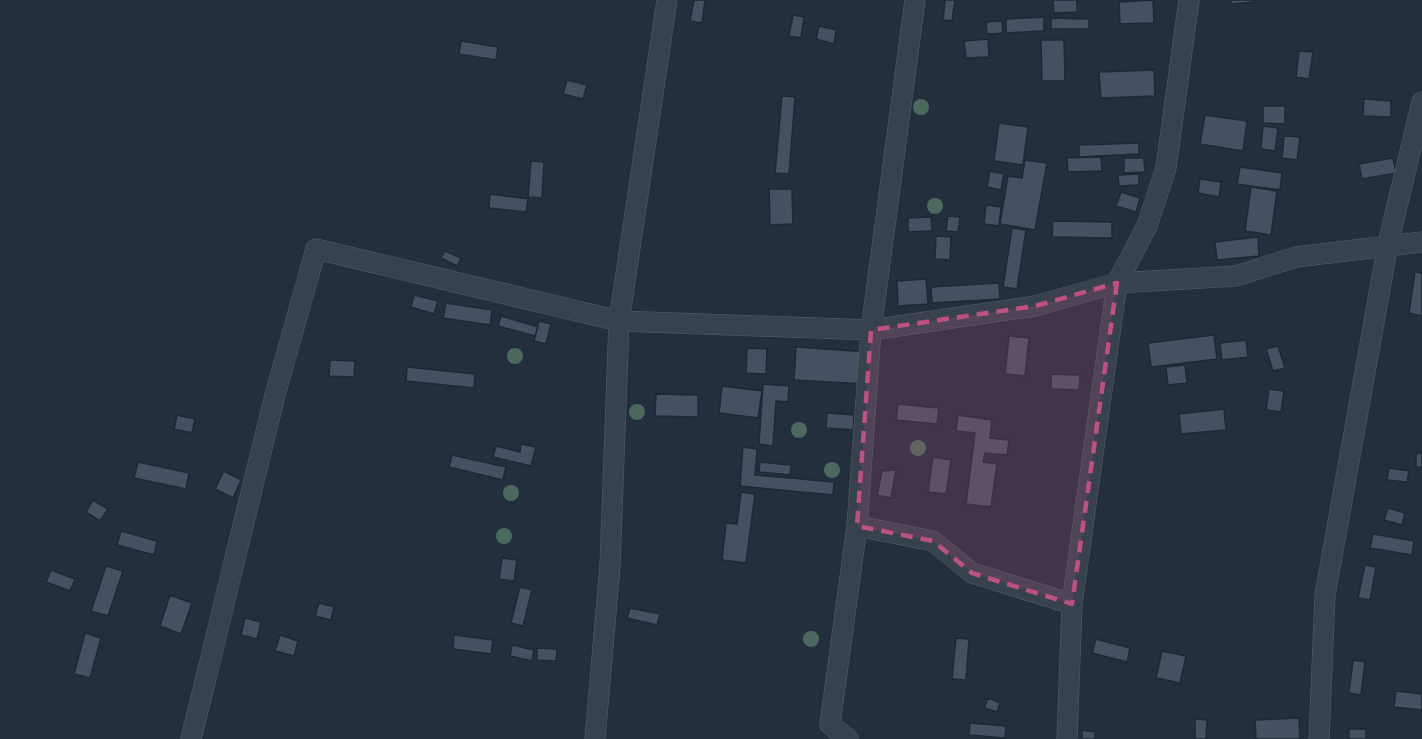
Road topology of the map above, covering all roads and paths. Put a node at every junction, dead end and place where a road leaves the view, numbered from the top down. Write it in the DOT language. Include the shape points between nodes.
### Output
graph roads {
  1 [pos="667,0"];
  2 [pos="915,0"];
  3 [pos="1189,0"];
  4 [pos="1422,102"];
  5 [pos="1422,242"];
  6 [pos="1388,244"];
  7 [pos="1117,283"];
  8 [pos="619,321"];
  9 [pos="871,330"];
  10 [pos="857,526"];
  11 [pos="1072,604"];
  12 [pos="190,739"];
  13 [pos="595,739"];
  14 [pos="848,739"];
  15 [pos="1067,739"];
  16 [pos="1319,739"];
  1 -- 8 [label="street"];
  2 -- 9 [label="street"];
  3 -- 7 [label="street" via="1166,168 1147,226"];
  4 -- 6 [label="street"];
  5 -- 6 [label="street"];
  6 -- 7 [label="street" via="1296,257 1236,276"];
  6 -- 16 [label="street" via="1325,595"];
  7 -- 9 [label="street" via="1035,306"];
  7 -- 11 [label="street"];
  8 -- 9 [label="street"];
  8 -- 12 [label="street" via="316,249 275,395"];
  8 -- 13 [label="street" via="610,566"];
  9 -- 10 [label="street"];
  10 -- 11 [label="street" via="933,541 972,573"];
  10 -- 14 [label="street" via="830,724"];
  11 -- 15 [label="street"];
}
